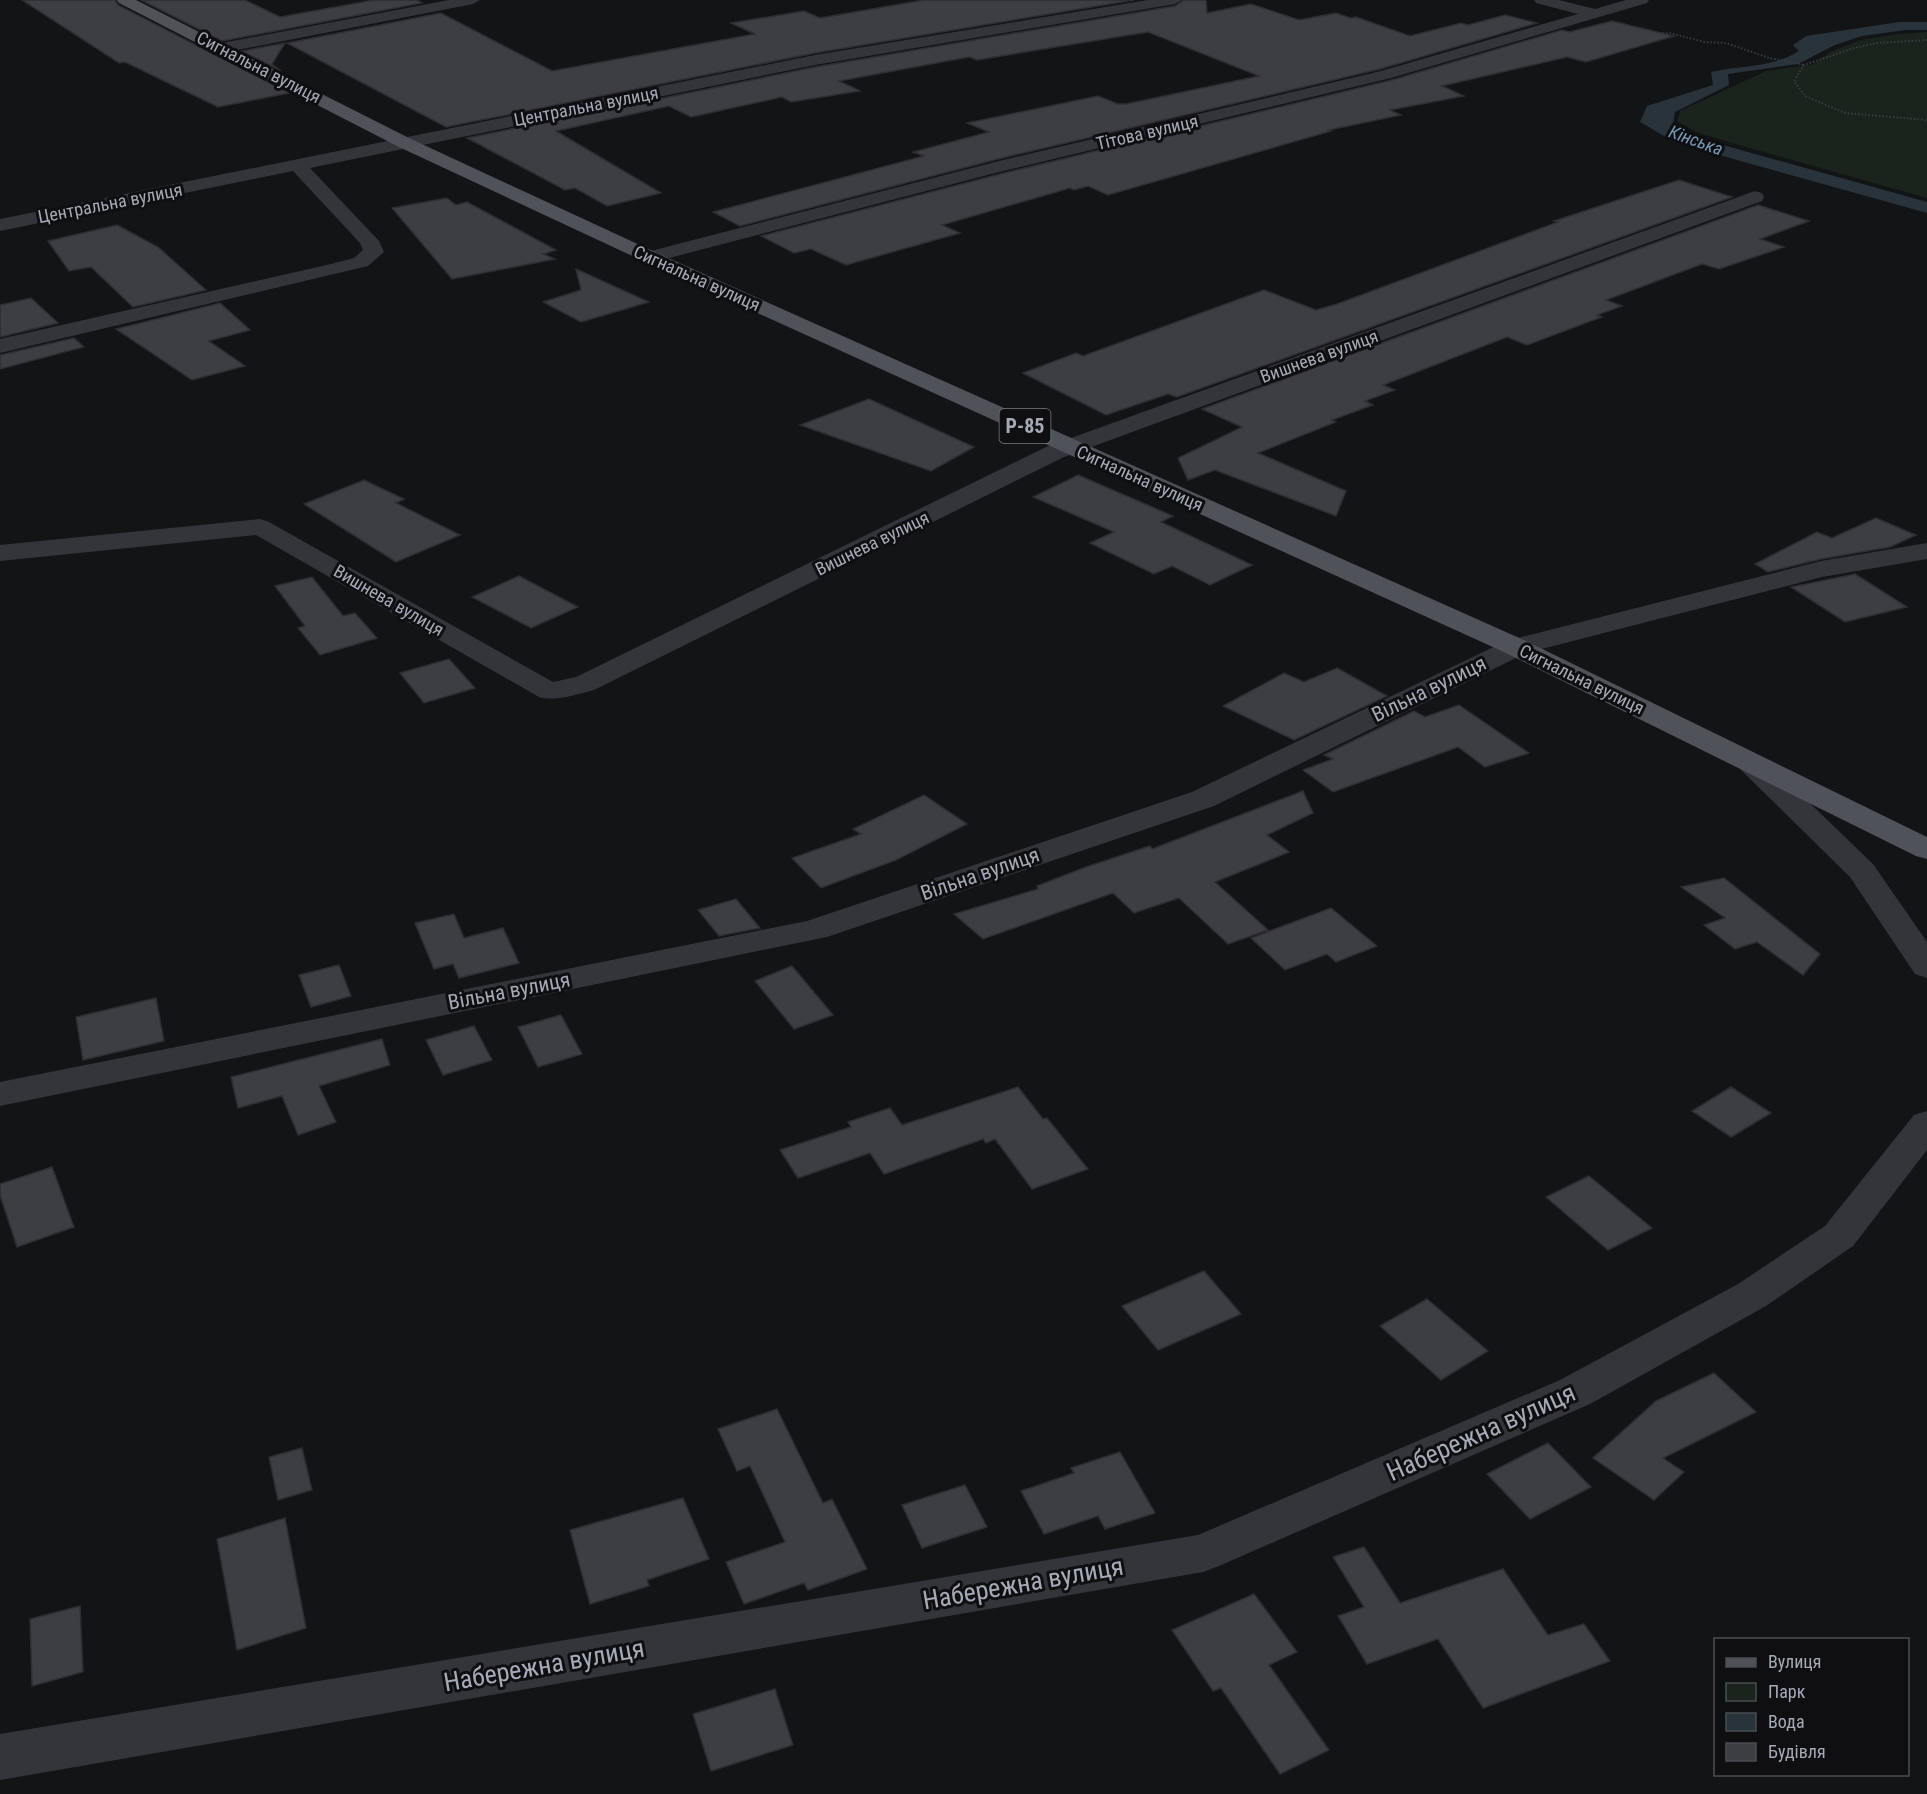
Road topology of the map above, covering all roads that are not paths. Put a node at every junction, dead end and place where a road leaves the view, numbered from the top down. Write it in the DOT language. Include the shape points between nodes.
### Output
graph roads {
  1 [pos="124,0"];
  2 [pos="473,0"];
  3 [pos="1175,0"];
  4 [pos="1540,0"];
  5 [pos="1642,0"];
  6 [pos="1588,15"];
  7 [pos="222,48"];
  8 [pos="405,143"];
  9 [pos="297,165"];
  10 [pos="1755,197"];
  11 [pos="0,225"];
  12 [pos="650,257"];
  13 [pos="0,346"];
  14 [pos="1070,446"];
  15 [pos="1927,550"];
  16 [pos="0,553"];
  17 [pos="1516,647"];
  18 [pos="1750,762"];
  19 [pos="1927,849"];
  20 [pos="1927,967"];
  21 [pos="0,1094"];
  22 [pos="1927,1124"];
  23 [pos="0,1757"];
  1 -- 7 [label="main road, Сигнальна вулиця / Р-85"];
  2 -- 7 [label="street"];
  3 -- 8 [label="street, Центральна вулиця" via="814,60"];
  4 -- 6 [label="street"];
  5 -- 6 [label="street, Тітова вулиця"];
  6 -- 12 [label="street, Тітова вулиця" via="1385,75 999,166"];
  7 -- 8 [label="main road, Сигнальна вулиця / Р-85"];
  8 -- 9 [label="street, Центральна вулиця"];
  8 -- 12 [label="main road, Сигнальна вулиця / Р-85"];
  9 -- 11 [label="street, Центральна вулиця"];
  9 -- 13 [label="street" via="369,241 374,252 361,262"];
  10 -- 14 [label="street, Вишнева вулиця"];
  12 -- 14 [label="main road, Сигнальна вулиця / Р-85"];
  14 -- 16 [label="street, Вишнева вулиця" via="629,664 584,684 549,691 260,527"];
  14 -- 17 [label="main road, Сигнальна вулиця / Р-85"];
  15 -- 17 [label="street, Вільна вулиця" via="1821,569"];
  17 -- 18 [label="main road, Сигнальна вулиця / Р-85"];
  17 -- 21 [label="street, Вільна вулиця" via="1203,799 815,930"];
  18 -- 19 [label="main road, Сигнальна вулиця / Р-85"];
  18 -- 20 [label="street" via="1862,872"];
  22 -- 23 [label="street, Набережна вулиця" via="1839,1236 1752,1295 1575,1392 1203,1553"];
}
